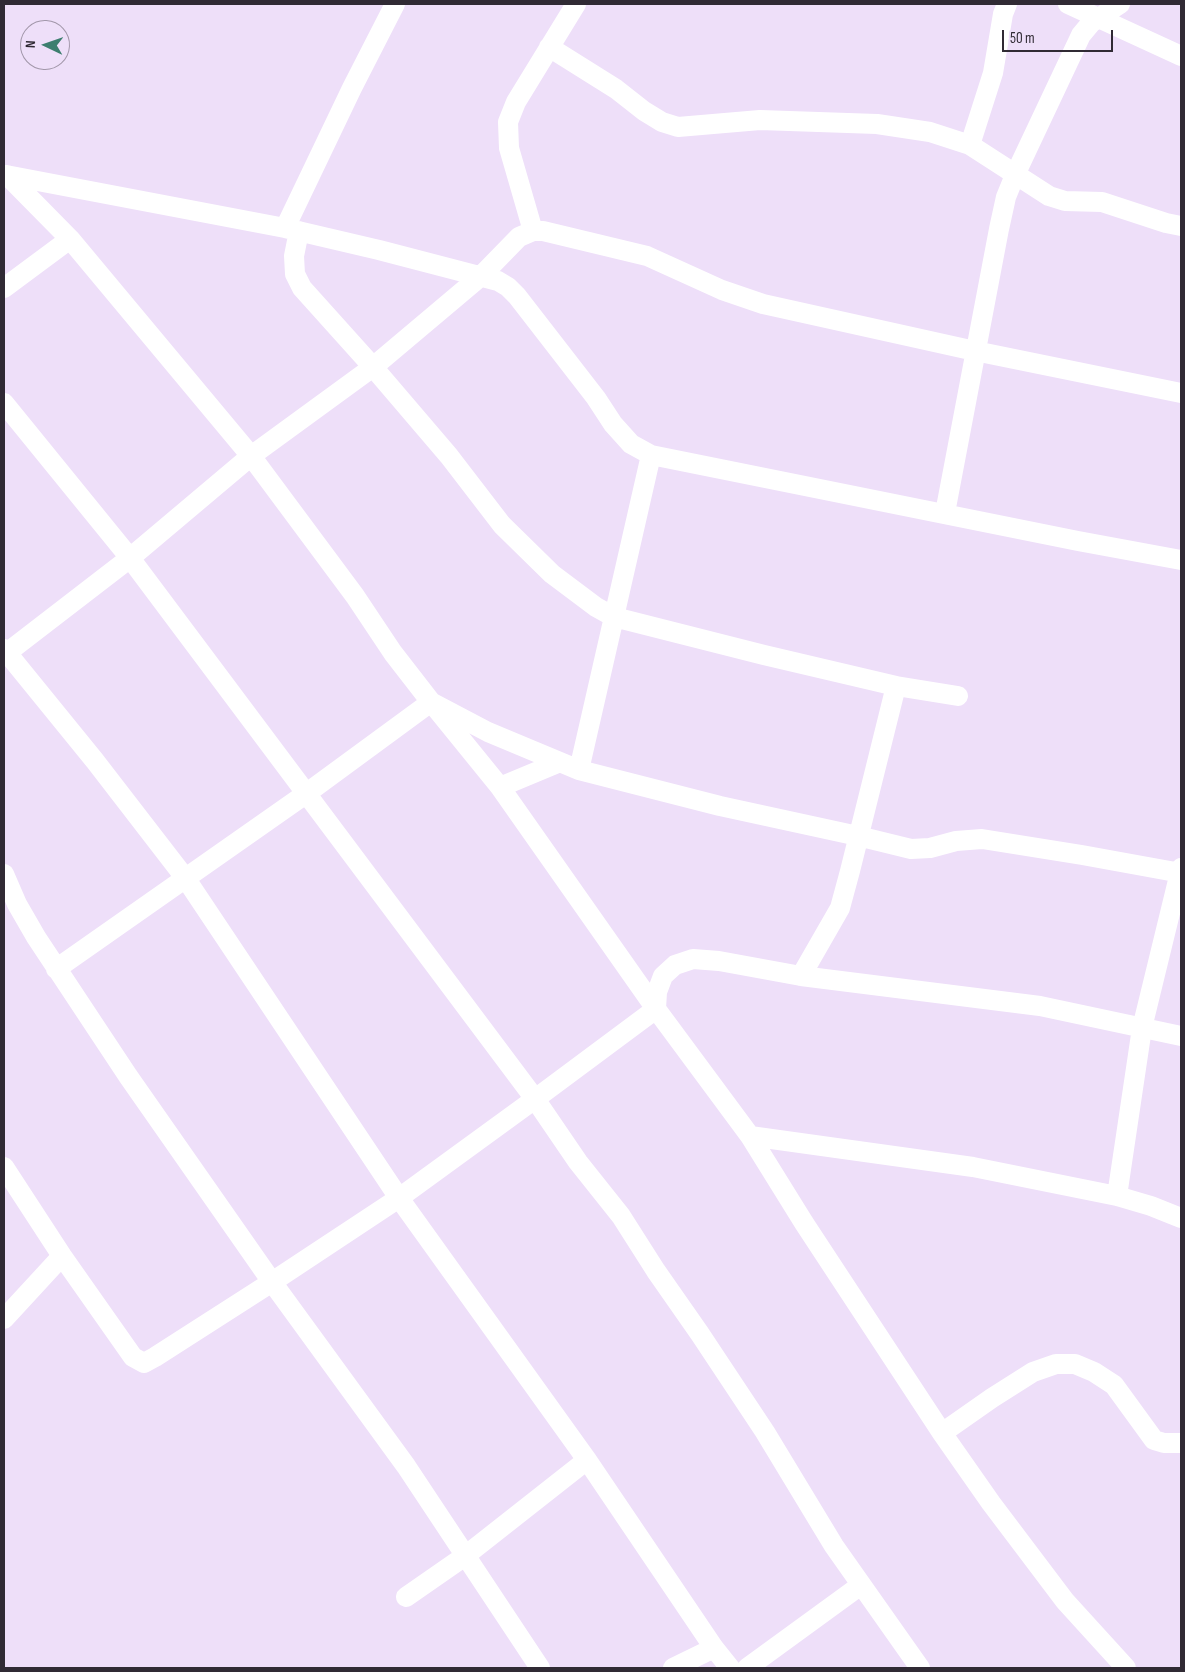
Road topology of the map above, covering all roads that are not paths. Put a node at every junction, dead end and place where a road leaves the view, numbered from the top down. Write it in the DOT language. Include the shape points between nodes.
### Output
graph roads {
  1 [pos="395,4"];
  2 [pos="576,4"];
  3 [pos="1007,4"];
  4 [pos="1068,4"];
  5 [pos="1120,4"];
  6 [pos="1097,18"];
  7 [pos="548,47"];
  8 [pos="1181,56"];
  9 [pos="970,145"];
  10 [pos="5,175"];
  11 [pos="1015,175"];
  12 [pos="1181,226"];
  13 [pos="292,229"];
  14 [pos="534,231"];
  15 [pos="70,239"];
  16 [pos="481,276"];
  17 [pos="4,288"];
  18 [pos="976,351"];
  19 [pos="373,367"];
  20 [pos="1181,393"];
  21 [pos="4,403"];
  22 [pos="651,455"];
  23 [pos="251,456"];
  24 [pos="946,513"];
  25 [pos="130,558"];
  26 [pos="1181,560"];
  27 [pos="614,617"];
  28 [pos="5,652"];
  29 [pos="896,686"];
  30 [pos="958,696"];
  31 [pos="431,702"];
  32 [pos="560,762"];
  33 [pos="579,770"];
  34 [pos="500,787"];
  35 [pos="307,793"];
  36 [pos="858,836"];
  37 [pos="1181,868"];
  38 [pos="1181,873"];
  39 [pos="4,874"];
  40 [pos="186,879"];
  41 [pos="56,970"];
  42 [pos="801,976"];
  43 [pos="656,1010"];
  44 [pos="1142,1028"];
  45 [pos="1181,1036"];
  46 [pos="535,1099"];
  47 [pos="750,1136"];
  48 [pos="4,1167"];
  49 [pos="1117,1196"];
  50 [pos="399,1198"];
  51 [pos="1181,1218"];
  52 [pos="62,1256"];
  53 [pos="272,1282"];
  54 [pos="4,1318"];
  55 [pos="942,1433"];
  56 [pos="1181,1443"];
  57 [pos="587,1460"];
  58 [pos="465,1556"];
  59 [pos="861,1585"];
  60 [pos="406,1597"];
  61 [pos="714,1648"];
  62 [pos="540,1668"];
  63 [pos="673,1668"];
  64 [pos="730,1668"];
  65 [pos="747,1668"];
  66 [pos="920,1668"];
  67 [pos="1126,1668"];
  1 -- 13 [label="street" via="352,88"];
  2 -- 7 [label="street"];
  3 -- 9 [label="street" via="994,73"];
  4 -- 6 [label="street"];
  5 -- 6 [label="street"];
  6 -- 8 [label="street"];
  6 -- 11 [label="street" via="1081,35"];
  7 -- 9 [label="street" via="616,89 644,111 678,127 760,120 877,124 930,132"];
  7 -- 14 [label="street" via="508,122 509,148"];
  9 -- 11 [label="street"];
  10 -- 13 [label="street"];
  10 -- 15 [label="street"];
  11 -- 12 [label="street" via="1049,196 1065,201 1102,202"];
  11 -- 18 [label="street" via="1006,197"];
  13 -- 16 [label="street"];
  13 -- 19 [label="street" via="295,274 302,288"];
  14 -- 16 [label="street" via="519,237"];
  14 -- 18 [label="street" via="647,256 762,304"];
  15 -- 17 [label="street"];
  15 -- 23 [label="street"];
  16 -- 19 [label="street"];
  16 -- 22 [label="street" via="498,281 517,296 613,424 631,444"];
  18 -- 20 [label="street"];
  18 -- 24 [label="street"];
  19 -- 23 [label="street"];
  19 -- 27 [label="street" via="449,456 502,525 552,574"];
  21 -- 25 [label="street"];
  22 -- 24 [label="street"];
  22 -- 27 [label="street"];
  23 -- 25 [label="street"];
  23 -- 31 [label="street"];
  24 -- 26 [label="street"];
  25 -- 28 [label="street"];
  25 -- 35 [label="street"];
  27 -- 29 [label="street"];
  27 -- 33 [label="street"];
  28 -- 40 [label="street"];
  29 -- 30 [label="street"];
  29 -- 36 [label="street"];
  31 -- 32 [label="street" via="488,732"];
  31 -- 34 [label="street"];
  31 -- 35 [label="street"];
  32 -- 33 [label="street"];
  32 -- 34 [label="street"];
  33 -- 36 [label="street" via="720,806"];
  34 -- 43 [label="street"];
  35 -- 40 [label="street"];
  35 -- 46 [label="street"];
  36 -- 38 [label="street" via="911,849 982,839"];
  36 -- 42 [label="street" via="840,908"];
  37 -- 38 [label="street"];
  38 -- 44 [label="street"];
  39 -- 41 [label="street" via="17,904"];
  40 -- 41 [label="street"];
  40 -- 50 [label="street"];
  41 -- 53 [label="street"];
  42 -- 43 [label="street" via="693,959 675,965 663,976 657,992"];
  42 -- 44 [label="street" via="1040,1006"];
  43 -- 46 [label="street"];
  43 -- 47 [label="street"];
  44 -- 45 [label="street"];
  44 -- 49 [label="street"];
  46 -- 50 [label="street"];
  46 -- 59 [label="street" via="578,1162 621,1216 765,1432"];
  47 -- 49 [label="street" via="973,1167"];
  47 -- 55 [label="street"];
  48 -- 52 [label="street"];
  49 -- 51 [label="street"];
  50 -- 53 [label="street"];
  50 -- 57 [label="street"];
  52 -- 53 [label="street" via="133,1357 144,1363"];
  52 -- 54 [label="street"];
  53 -- 58 [label="street" via="406,1466"];
  55 -- 56 [label="street" via="1033,1372 1056,1364 1075,1364 1114,1385 1154,1440"];
  55 -- 67 [label="street" via="1065,1601"];
  57 -- 58 [label="street"];
  57 -- 61 [label="street"];
  58 -- 60 [label="street"];
  58 -- 62 [label="street"];
  59 -- 65 [label="street"];
  59 -- 66 [label="street"];
  61 -- 63 [label="street"];
  61 -- 64 [label="street"];
}
